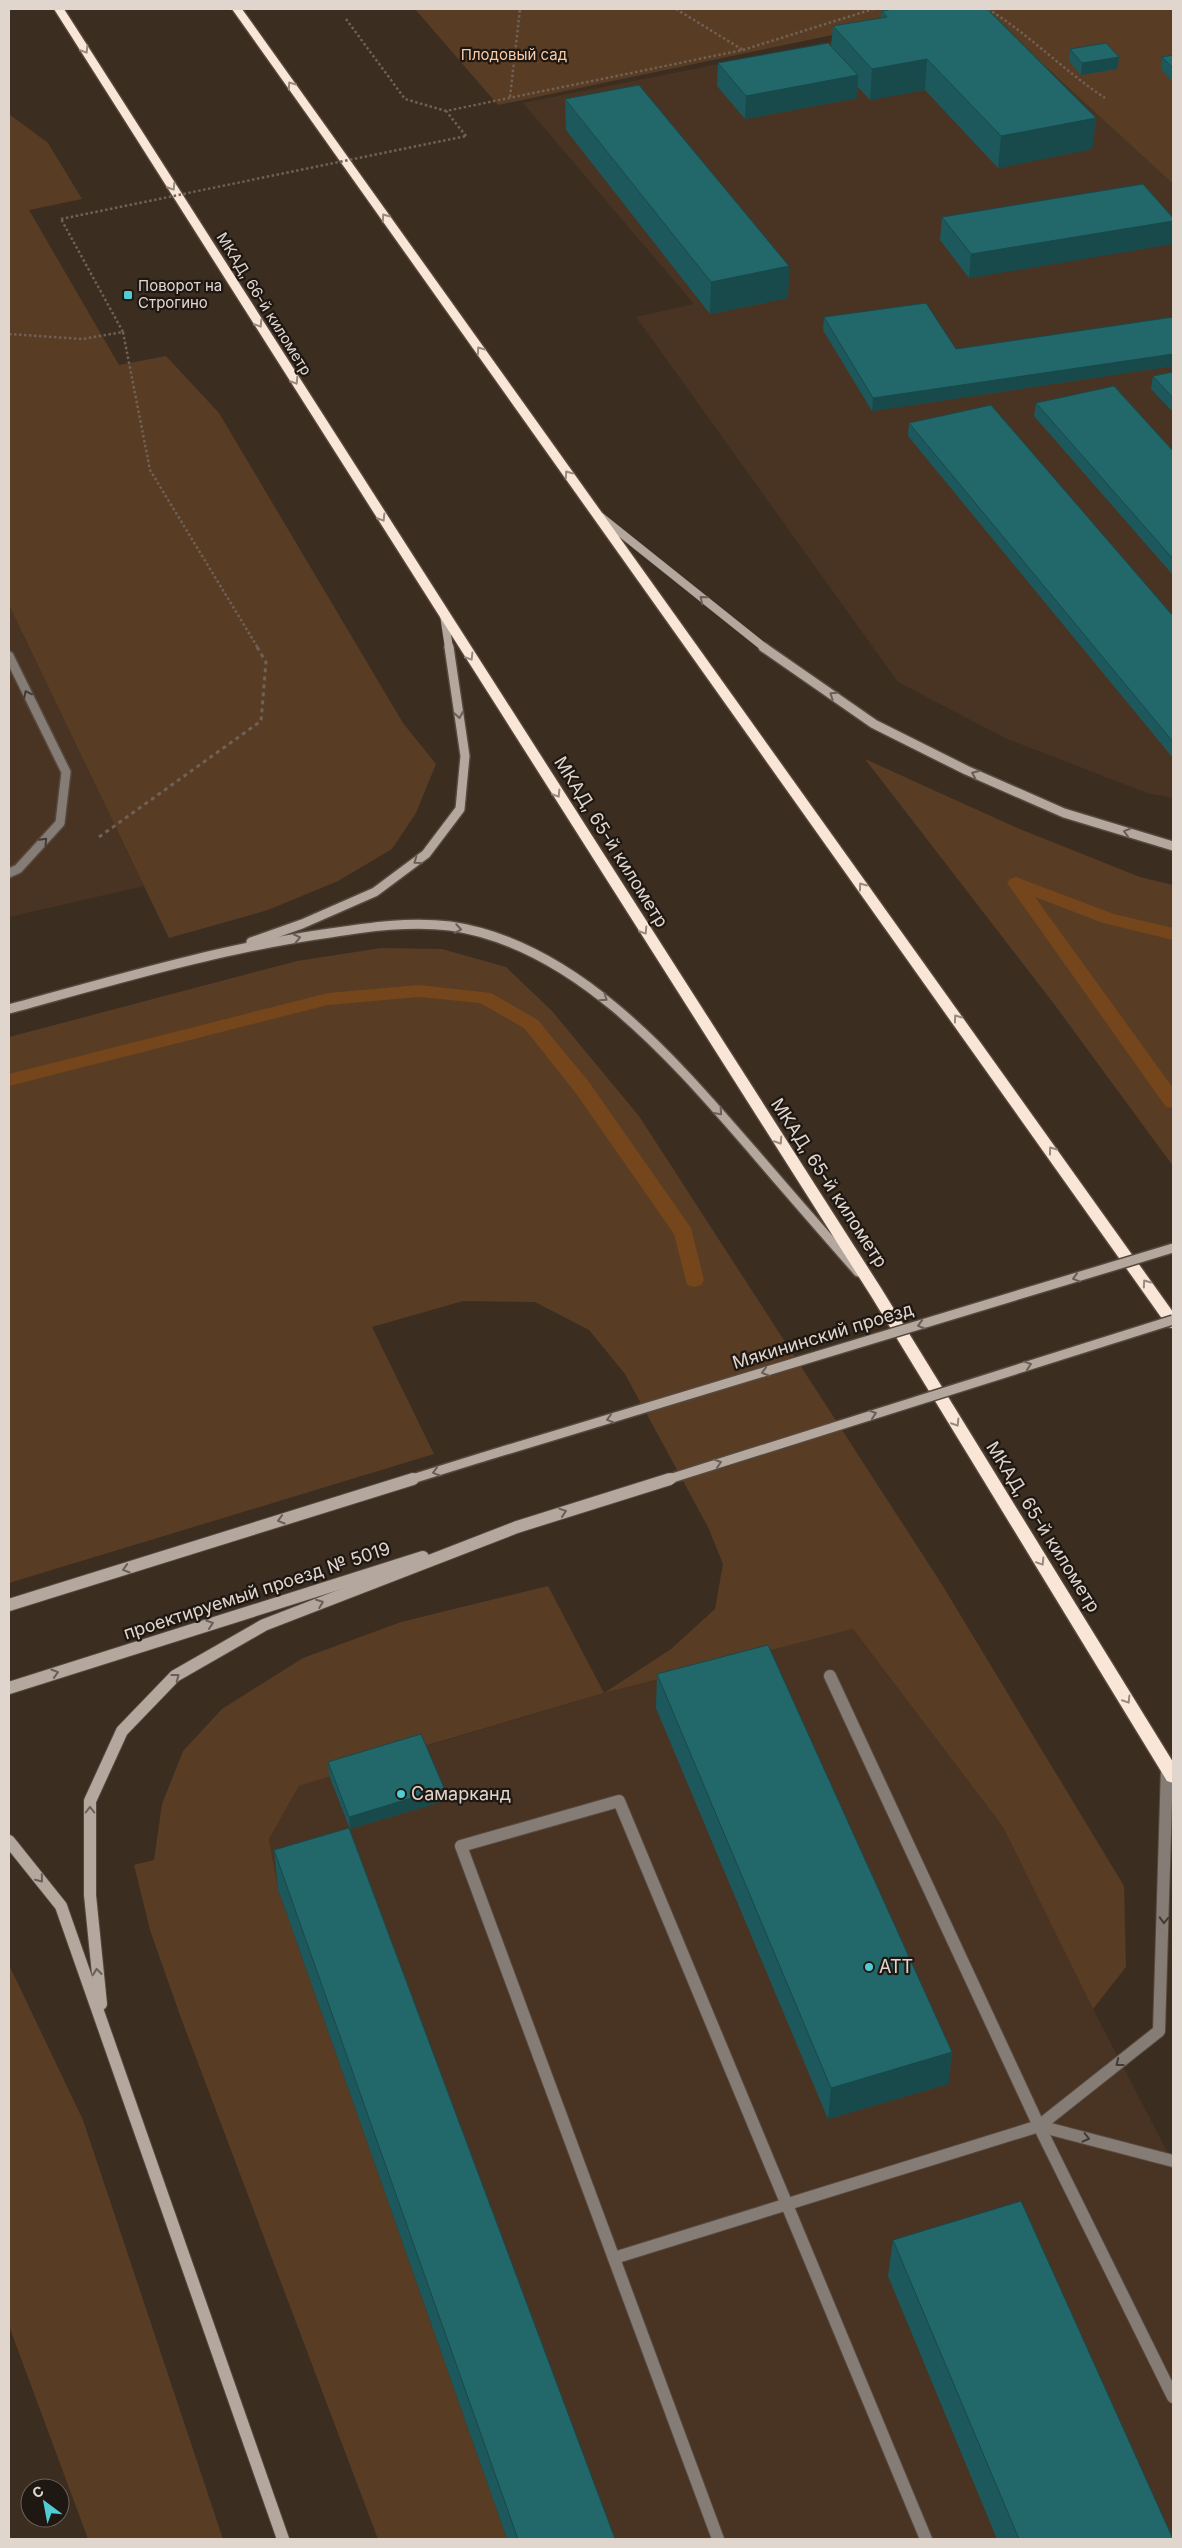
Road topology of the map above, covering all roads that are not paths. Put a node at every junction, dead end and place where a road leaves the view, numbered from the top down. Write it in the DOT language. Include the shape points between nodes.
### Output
graph roads {
  1 [pos="59,9"];
  2 [pos="237,9"];
  3 [pos="596,513"];
  4 [pos="444,615"];
  5 [pos="9,656"];
  6 [pos="1173,846"];
  7 [pos="9,873"];
  8 [pos="215,955"];
  9 [pos="9,1009"];
  10 [pos="1173,1248"];
  11 [pos="876,1292"];
  12 [pos="1173,1321"];
  13 [pos="517,1527"];
  14 [pos="9,1605"];
  15 [pos="830,1676"];
  16 [pos="9,1688"];
  17 [pos="1170,1771"];
  18 [pos="9,1842"];
  19 [pos="102,2020"];
  20 [pos="1039,2126"];
  21 [pos="1173,2160"];
  22 [pos="787,2204"];
  23 [pos="614,2258"];
  24 [pos="1173,2398"];
  25 [pos="283,2539"];
  26 [pos="718,2539"];
  27 [pos="926,2539"];
  1 -- 4 [label="highway, МКАД, 66-й километр, one-way"];
  3 -- 2 [label="highway, one-way"];
  6 -- 3 [label="main road, one-way" via="1064,813 966,770 874,724 762,646"];
  12 -- 3 [label="highway, one-way"];
  4 -- 8 [label="main road, one-way" via="465,756 460,809 426,854 374,892 302,924"];
  4 -- 11 [label="highway, МКАД, 65-й километр, one-way"];
  7 -- 5 [label="lane, one-way" via="18,869 60,823 66,772"];
  8 -- 9 [label="main road"];
  8 -- 11 [label="main road, one-way" via="310,935 392,925 458,928 533,952 610,1002 688,1077"];
  10 -- 14 [label="main road, Мякининский проезд, one-way, bridge" via="483,1457"];
  11 -- 17 [label="highway, МКАД, 65-й километр, one-way"];
  13 -- 12 [label="main road, one-way, bridge"];
  16 -- 13 [label="main road, проектируемый проезд № 5019, one-way"];
  19 -- 13 [label="main road, one-way" via="90,1895 90,1801 122,1731 175,1676 264,1625"];
  15 -- 20 [label="lane"];
  17 -- 20 [label="lane, one-way" via="1160,2031"];
  18 -- 19 [label="main road, one-way" via="61,1906"];
  19 -- 25 [label="main road"];
  20 -- 21 [label="lane, one-way"];
  20 -- 22 [label="lane"];
  20 -- 24 [label="lane"];
  22 -- 23 [label="lane"];
  22 -- 23 [label="lane" via="619,1801 461,1846"];
  22 -- 27 [label="lane"];
  23 -- 26 [label="lane"];
}
